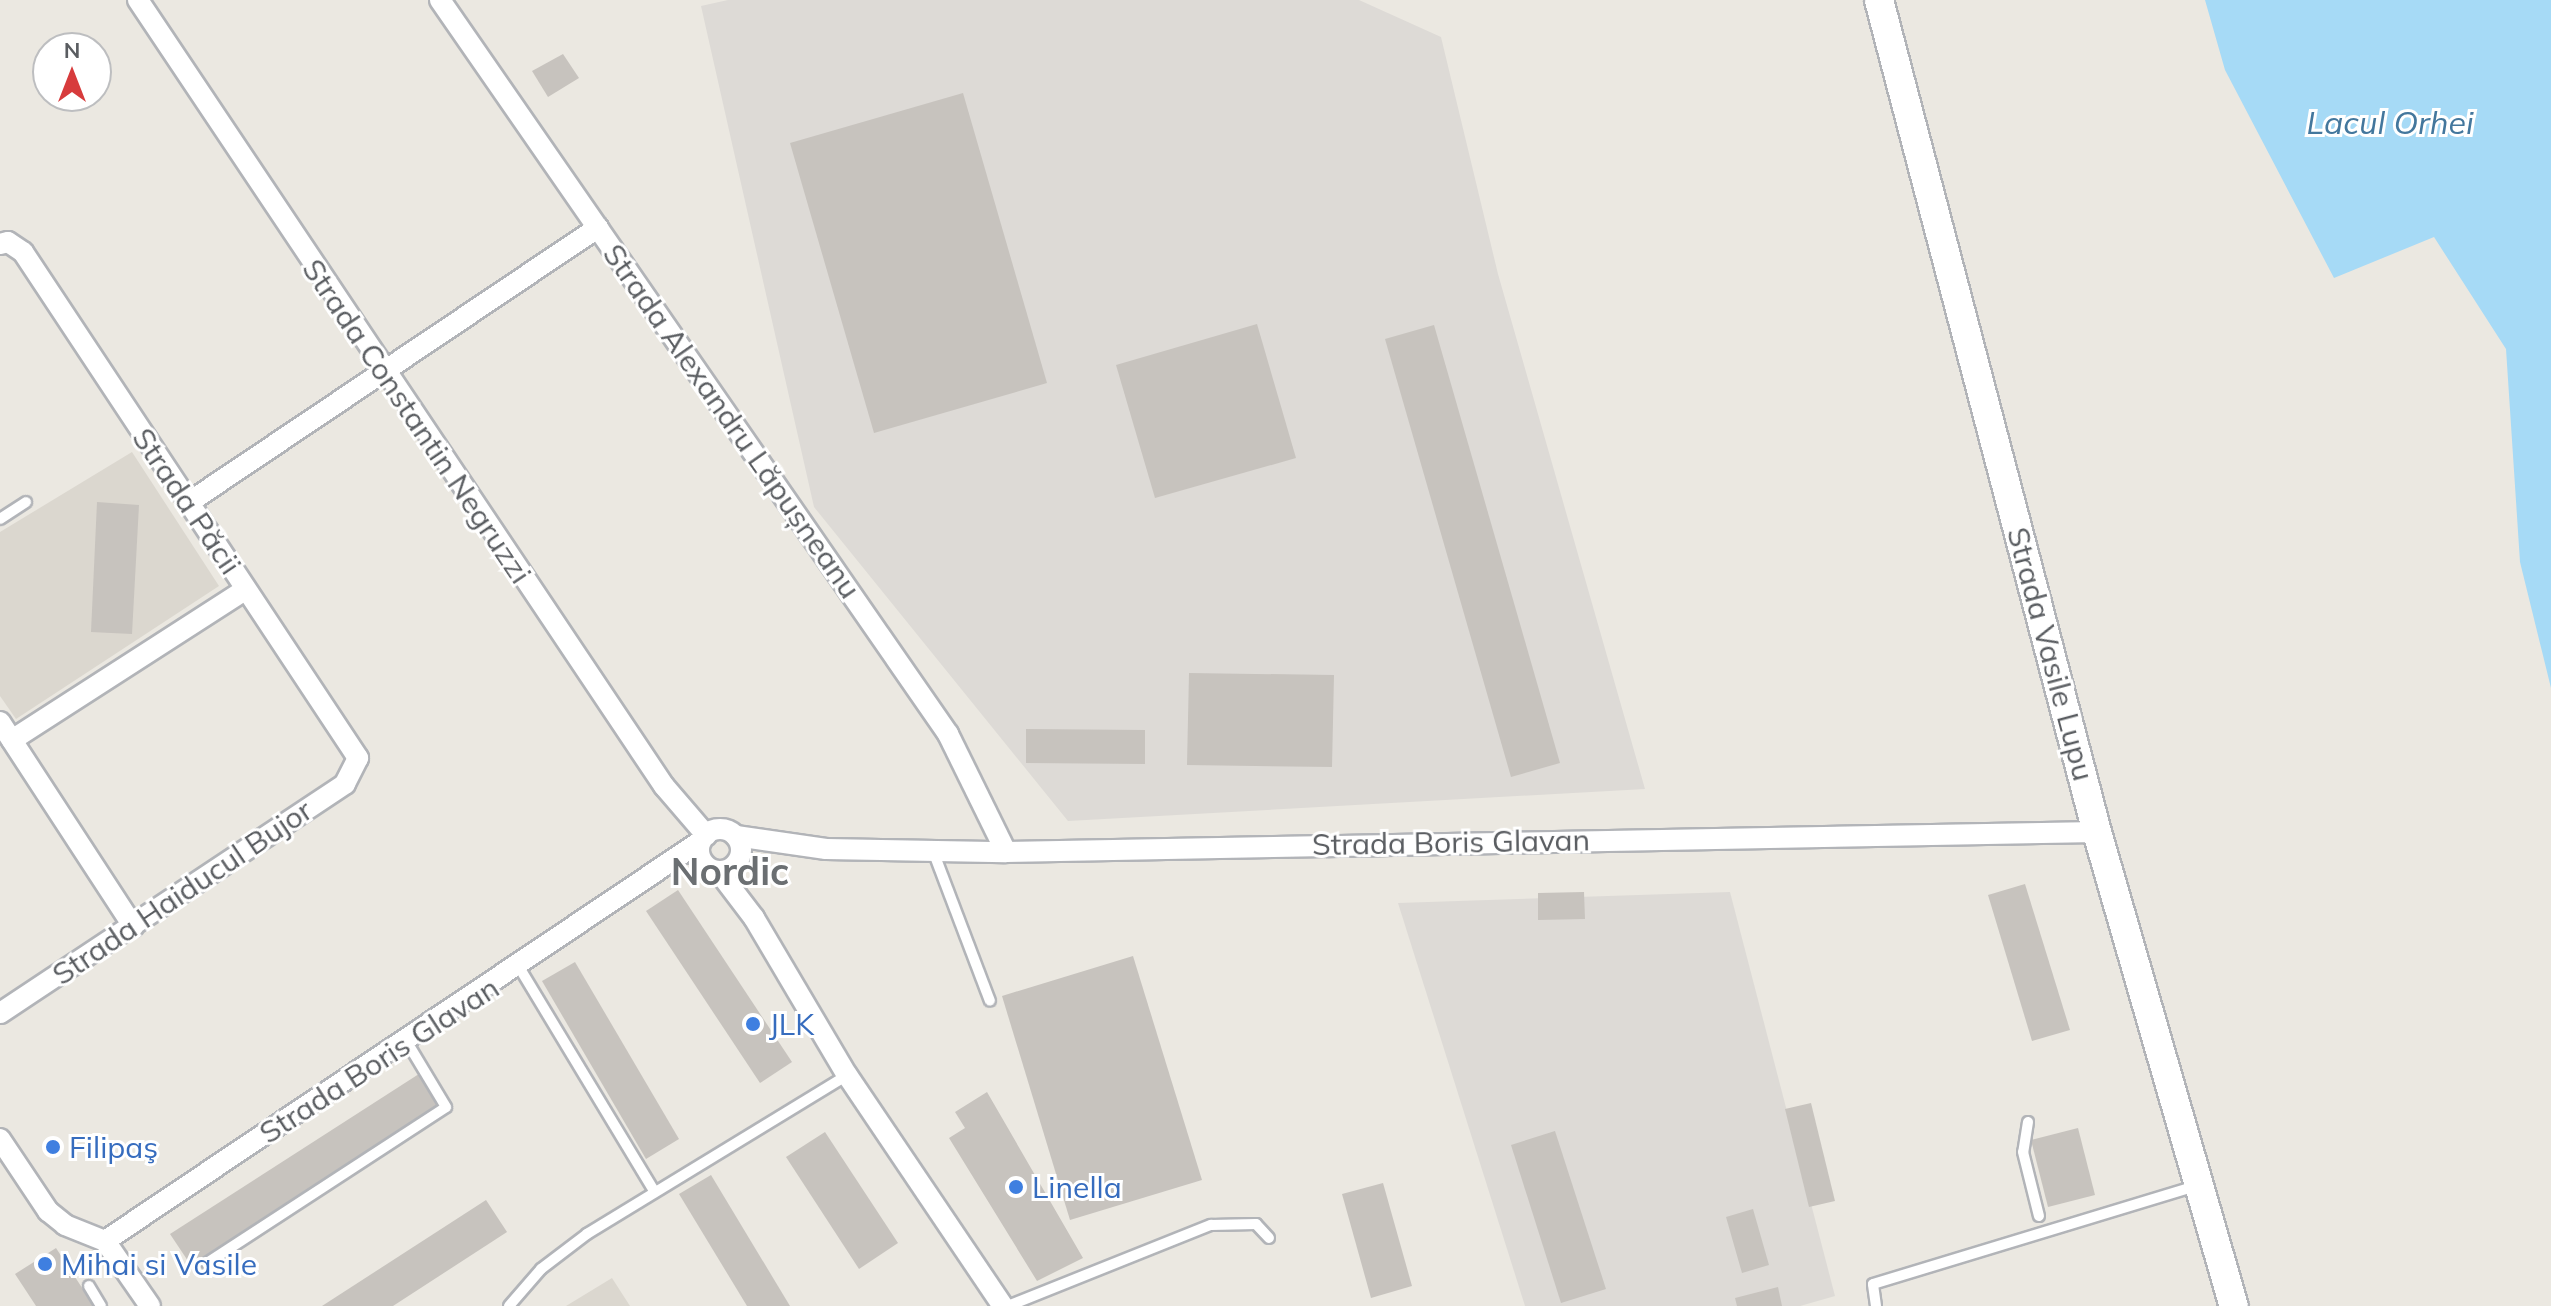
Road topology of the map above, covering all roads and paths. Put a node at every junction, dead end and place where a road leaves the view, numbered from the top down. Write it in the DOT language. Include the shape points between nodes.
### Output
graph roads {
  1 [pos="138,0"];
  2 [pos="440,0"];
  3 [pos="1879,0"];
  4 [pos="598,228"];
  5 [pos="4,243"];
  6 [pos="385,375"];
  7 [pos="26,502"];
  8 [pos="188,503"];
  9 [pos="0,519"];
  10 [pos="246,589"];
  11 [pos="0,722"];
  12 [pos="12,740"];
  13 [pos="357,766"];
  14 [pos="2097,832"];
  15 [pos="736,836"];
  16 [pos="704,838"];
  17 [pos="805,847"];
  18 [pos="933,851"];
  19 [pos="1006,852"];
  20 [pos="724,865"];
  21 [pos="651,878"];
  22 [pos="133,926"];
  23 [pos="519,967"];
  24 [pos="990,1001"];
  25 [pos="0,1013"];
  26 [pos="407,1042"];
  27 [pos="847,1075"];
  28 [pos="2028,1122"];
  29 [pos="0,1139"];
  30 [pos="2201,1184"];
  31 [pos="654,1191"];
  32 [pos="2039,1216"];
  33 [pos="1269,1238"];
  34 [pos="105,1241"];
  35 [pos="207,1263"];
  36 [pos="89,1286"];
  37 [pos="101,1306"];
  38 [pos="150,1306"];
  39 [pos="509,1306"];
  40 [pos="1005,1306"];
  41 [pos="1876,1306"];
  42 [pos="2234,1306"];
  1 -- 6 [label="street, Strada Constantin Negruzzi"];
  2 -- 4 [label="street, Strada Alexandru Lăpușneanu"];
  3 -- 14 [label="main road, Strada Vasile Lupu"];
  4 -- 6 [label="street"];
  4 -- 19 [label="street, Strada Alexandru Lăpușneanu" via="948,734"];
  5 -- 8 [label="street, Strada Păcii" via="23,252"];
  6 -- 8 [label="street"];
  6 -- 16 [label="street, Strada Constantin Negruzzi"];
  7 -- 9 [label="lane"];
  8 -- 10 [label="street, Strada Păcii"];
  10 -- 12 [label="street"];
  10 -- 13 [label="street, Strada Păcii" via="355,750"];
  11 -- 12 [label="street"];
  12 -- 22 [label="street"];
  13 -- 22 [label="street, Strada Haiducul Bujor" via="345,784"];
  14 -- 19 [label="street, Strada Boris Glavan"];
  14 -- 30 [label="main road, Strada Vasile Lupu"];
  15 -- 16 [label="street, Strada Boris Glavan" via="721,829"];
  15 -- 17 [label="street, Strada Boris Glavan"];
  15 -- 20 [label="street"];
  16 -- 20 [label="street"];
  16 -- 21 [label="street, Strada Boris Glavan"];
  17 -- 18 [label="street, Strada Boris Glavan"];
  17 -- 20 [label="street, Strada Boris Glavan"];
  18 -- 19 [label="street, Strada Boris Glavan"];
  18 -- 24 [label="lane"];
  20 -- 21 [label="street, Strada Boris Glavan"];
  20 -- 27 [label="street"];
  21 -- 23 [label="street, Strada Boris Glavan"];
  22 -- 25 [label="street, Strada Haiducul Bujor"];
  23 -- 26 [label="street, Strada Boris Glavan"];
  23 -- 31 [label="lane"];
  26 -- 34 [label="street, Strada Boris Glavan"];
  26 -- 35 [label="lane" via="446,1107"];
  27 -- 31 [label="lane"];
  27 -- 40 [label="street"];
  28 -- 32 [label="lane" via="2023,1152"];
  29 -- 34 [label="street" via="48,1211 65,1225"];
  30 -- 41 [label="lane" via="1873,1284"];
  30 -- 42 [label="main road, Strada Vasile Lupu"];
  31 -- 39 [label="lane" via="541,1269"];
  33 -- 40 [label="lane" via="1256,1224 1211,1225"];
  34 -- 38 [label="street"];
  36 -- 37 [label="lane"];
}
